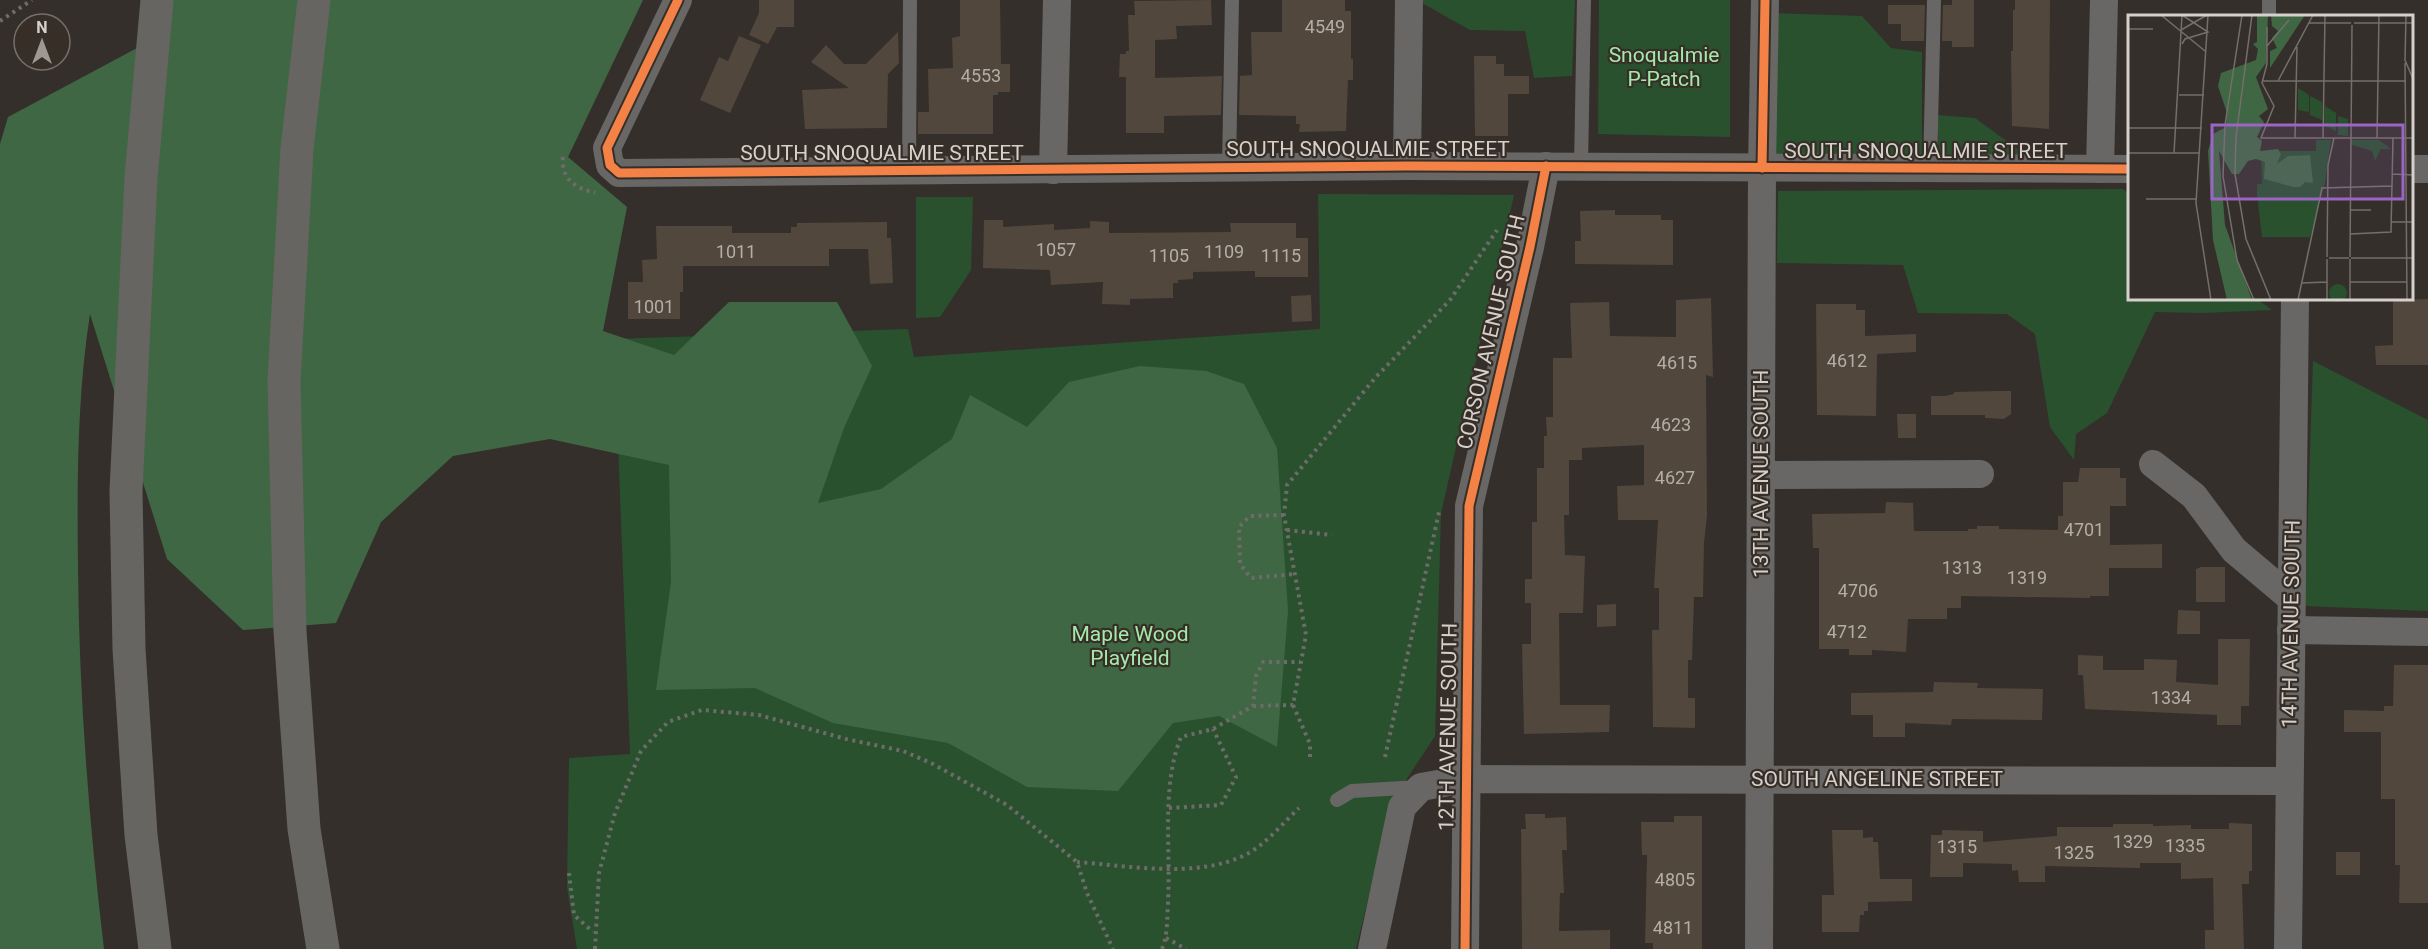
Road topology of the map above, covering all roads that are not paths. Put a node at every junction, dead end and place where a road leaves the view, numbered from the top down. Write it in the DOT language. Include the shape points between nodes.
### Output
graph roads {
  1 [pos="157,0"];
  2 [pos="314,0"];
  3 [pos="678,0"];
  4 [pos="910,0"];
  5 [pos="1057,0"];
  6 [pos="1232,0"];
  7 [pos="1409,0"];
  8 [pos="1584,0"];
  9 [pos="1765,0"];
  10 [pos="1934,0"];
  11 [pos="2104,0"];
  12 [pos="1407,166"];
  13 [pos="1546,166"];
  14 [pos="1229,167"];
  15 [pos="1581,167"];
  16 [pos="1762,168"];
  17 [pos="1930,168"];
  18 [pos="2100,169"];
  19 [pos="2128,169"];
  20 [pos="1053,170"];
  21 [pos="909,171"];
  22 [pos="2295,300"];
  23 [pos="2153,464"];
  24 [pos="1980,474"];
  25 [pos="1761,475"];
  26 [pos="1469,506"];
  27 [pos="2291,598"];
  28 [pos="2291,630"];
  29 [pos="2428,632"];
  30 [pos="1466,779"];
  31 [pos="1759,779"];
  32 [pos="2289,781"];
  33 [pos="1421,787"];
  34 [pos="1337,800"];
  35 [pos="156,949"];
  36 [pos="323,949"];
  37 [pos="1372,949"];
  38 [pos="1465,949"];
  39 [pos="1759,949"];
  40 [pos="2288,949"];
  1 -- 35 [label="highway" via="141,178 126,490 129,649 141,835"];
  2 -- 36 [label="highway" via="297,149 284,381 290,631 304,829"];
  3 -- 21 [label="street, SOUTH SNOQUALMIE STREET" via="607,148 610,165 619,173"];
  4 -- 21 [label="lane"];
  5 -- 20 [label="street"];
  6 -- 14 [label="lane"];
  7 -- 12 [label="street"];
  8 -- 15 [label="lane"];
  9 -- 16 [label="street, 13TH AVENUE SOUTH"];
  10 -- 17 [label="lane"];
  11 -- 18 [label="street"];
  12 -- 13 [label="street, SOUTH SNOQUALMIE STREET"];
  12 -- 14 [label="street, SOUTH SNOQUALMIE STREET"];
  13 -- 15 [label="street, SOUTH SNOQUALMIE STREET"];
  13 -- 26 [label="street, CORSON AVENUE SOUTH"];
  14 -- 20 [label="street, SOUTH SNOQUALMIE STREET"];
  15 -- 16 [label="street, SOUTH SNOQUALMIE STREET"];
  16 -- 17 [label="street, SOUTH SNOQUALMIE STREET"];
  16 -- 25 [label="street, 13TH AVENUE SOUTH"];
  17 -- 18 [label="street, SOUTH SNOQUALMIE STREET"];
  18 -- 19 [label="street, SOUTH SNOQUALMIE STREET"];
  20 -- 21 [label="street, SOUTH SNOQUALMIE STREET"];
  22 -- 27 [label="street, 14TH AVENUE SOUTH"];
  23 -- 27 [label="street" via="2194,496 2234,550"];
  24 -- 25 [label="street"];
  25 -- 31 [label="street, 13TH AVENUE SOUTH"];
  26 -- 30 [label="street, 12TH AVENUE SOUTH"];
  27 -- 28 [label="street, 14TH AVENUE SOUTH"];
  28 -- 29 [label="street"];
  28 -- 32 [label="street, 14TH AVENUE SOUTH"];
  30 -- 31 [label="street, SOUTH ANGELINE STREET"];
  30 -- 33 [label="street"];
  30 -- 38 [label="street, 12TH AVENUE SOUTH"];
  31 -- 32 [label="street, SOUTH ANGELINE STREET"];
  31 -- 39 [label="street, 13TH AVENUE SOUTH"];
  32 -- 40 [label="street, 14TH AVENUE SOUTH"];
  33 -- 34 [label="lane" via="1352,791"];
  33 -- 37 [label="street" via="1402,807"];
}
